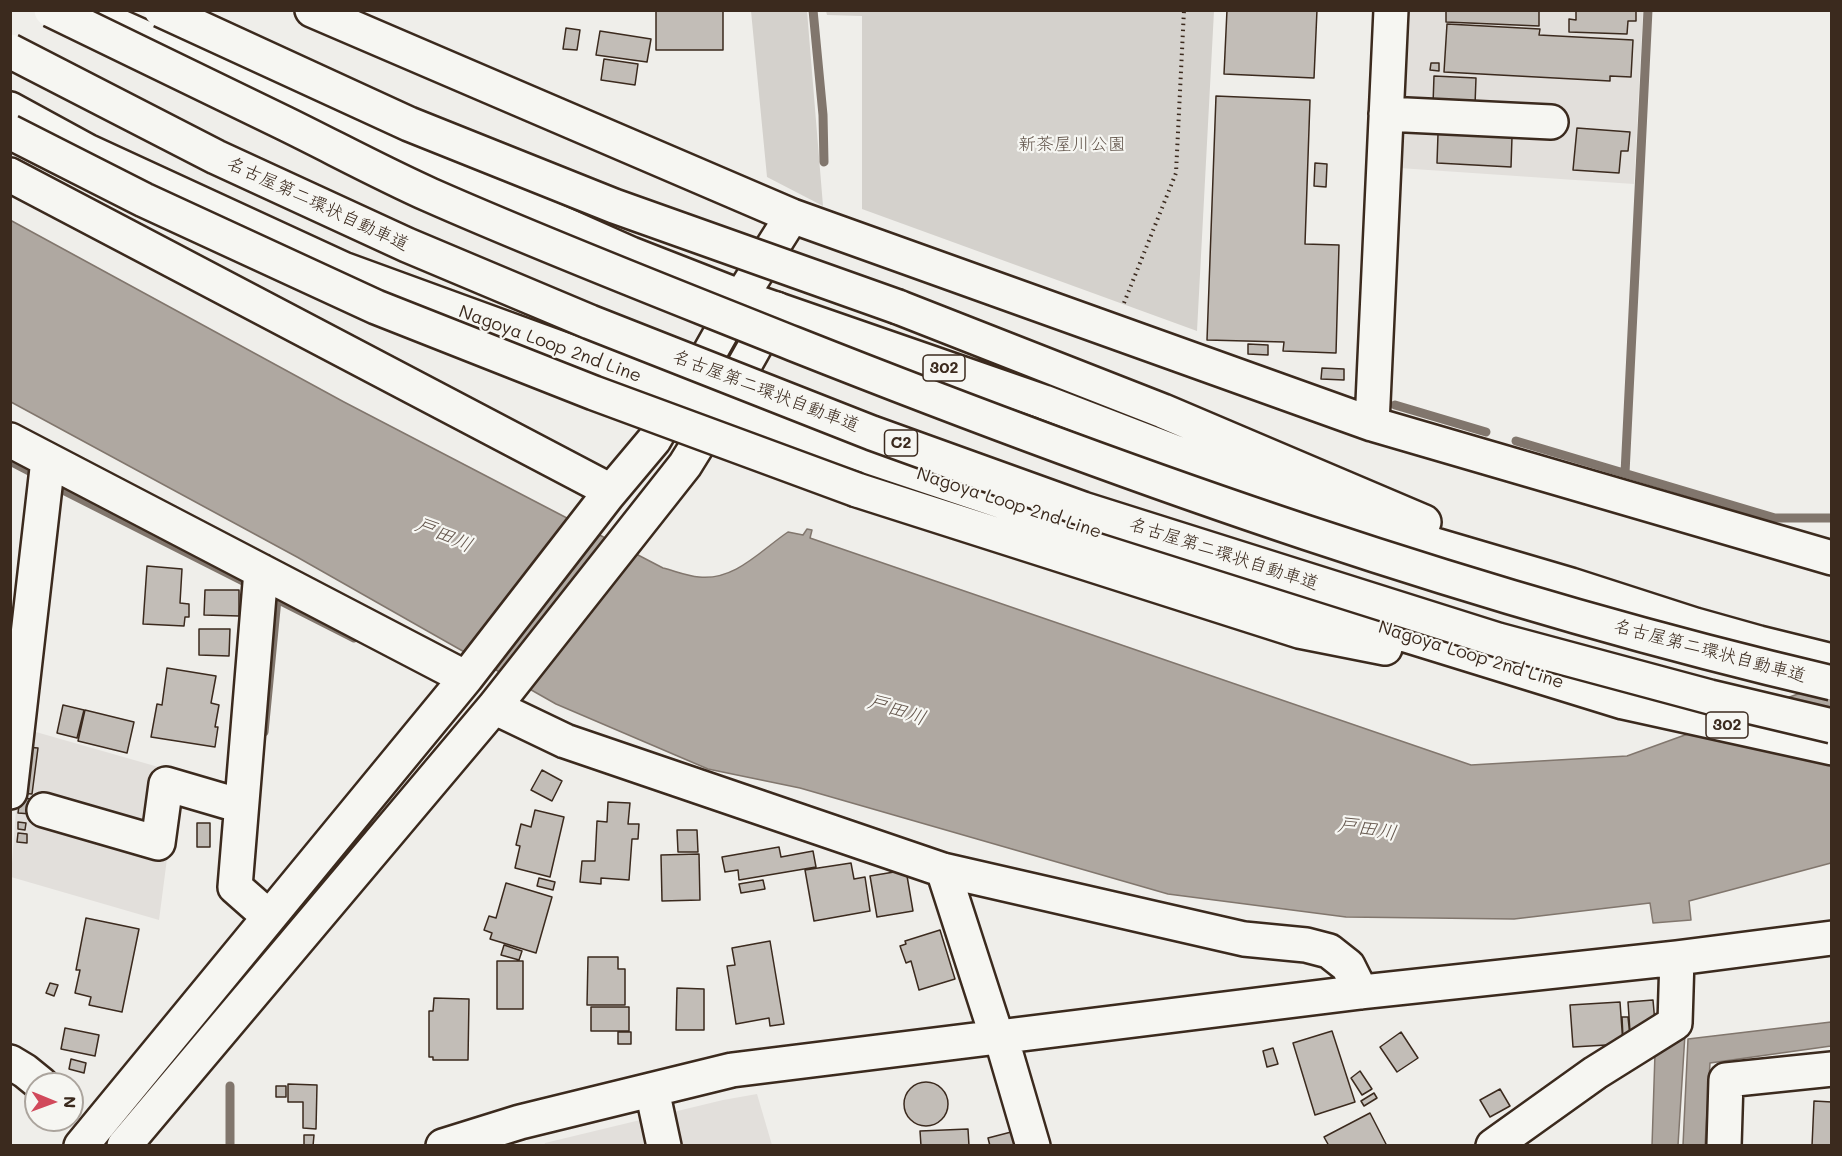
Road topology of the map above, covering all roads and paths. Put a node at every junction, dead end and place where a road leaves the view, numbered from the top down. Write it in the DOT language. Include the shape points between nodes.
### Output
graph roads {
  1 [pos="51,10"];
  2 [pos="86,10"];
  3 [pos="161,10"];
  4 [pos="312,10"];
  5 [pos="1184,10"];
  6 [pos="1390,10"];
  7 [pos="10,51"];
  8 [pos="10,109"];
  9 [pos="1386,114"];
  10 [pos="1551,122"];
  11 [pos="10,132"];
  12 [pos="10,175"];
  13 [pos="792,216"];
  14 [pos="741,297"];
  15 [pos="776,309"];
  16 [pos="1113,331"];
  17 [pos="682,392"];
  18 [pos="721,407"];
  19 [pos="1372,424"];
  20 [pos="10,440"];
  21 [pos="48,460"];
  22 [pos="609,494"];
  23 [pos="1832,558"];
  24 [pos="261,571"];
  25 [pos="1571,585"];
  26 [pos="1830,668"];
  27 [pos="466,678"];
  28 [pos="1557,681"];
  29 [pos="494,707"];
  30 [pos="1832,726"];
  31 [pos="1832,748"];
  32 [pos="10,792"];
  33 [pos="241,806"];
  34 [pos="44,810"];
  35 [pos="943,870"];
  36 [pos="269,917"];
  37 [pos="1832,938"];
  38 [pos="1677,958"];
  39 [pos="1361,992"];
  40 [pos="999,1037"];
  41 [pos="10,1062"];
  42 [pos="1832,1069"];
  43 [pos="26,1072"];
  44 [pos="652,1090"];
  45 [pos="90,1133"];
  46 [pos="522,1134"];
  47 [pos="123,1146"];
  48 [pos="443,1146"];
  49 [pos="664,1146"];
  50 [pos="1033,1146"];
  51 [pos="1493,1146"];
  52 [pos="1724,1146"];
  1 -- 26 [label="main road, 名古屋第二環状自動車道, bridge" via="426,193 610,270 1092,458 1310,534 1510,597 1753,665"];
  2 -- 14 [label="main road, 302" via="631,254"];
  3 -- 25 [label="main road, bridge" via="409,124 614,206 898,307 1163,411"];
  4 -- 13 [label="main road"];
  5 -- 16 [label="path" via="1176,173"];
  6 -- 9 [label="main road"];
  7 -- 30 [label="main road, 名古屋第二環状自動車道 / C2, bridge" via="216,157 407,245 872,433 1083,509 1487,637"];
  8 -- 17 [label="main road, Nagoya Loop 2nd Line / 302" via="87,151 343,269"];
  9 -- 10 [label="main road"];
  9 -- 19 [label="main road"];
  11 -- 28 [label="main road, bridge" via="144,200 376,308 857,490 1299,631"];
  12 -- 22 [label="main road"];
  13 -- 14 [label="main road"];
  13 -- 16 [label="main road"];
  14 -- 15 [label="main road, 302"];
  14 -- 17 [label="main road" via="705,361"];
  15 -- 18 [label="main road"];
  15 -- 25 [label="main road, 302" via="1044,402 1357,522"];
  16 -- 19 [label="main road"];
  17 -- 18 [label="main road, Nagoya Loop 2nd Line / 302"];
  17 -- 22 [label="main road" via="654,440"];
  18 -- 28 [label="main road, Nagoya Loop 2nd Line / 302" via="1325,610"];
  18 -- 29 [label="main road" via="685,465"];
  19 -- 23 [label="main road"];
  20 -- 21 [label="main road"];
  21 -- 24 [label="main road"];
  21 -- 32 [label="main road"];
  22 -- 27 [label="main road"];
  24 -- 27 [label="main road"];
  24 -- 33 [label="main road"];
  25 -- 26 [label="main road, 302"];
  27 -- 36 [label="main road"];
  28 -- 31 [label="main road, Nagoya Loop 2nd Line / 302" via="1623,702"];
  29 -- 35 [label="main road" via="565,741"];
  29 -- 47 [label="main road"];
  33 -- 34 [label="main road" via="166,784 158,843"];
  33 -- 36 [label="main road" via="235,887"];
  35 -- 39 [label="main road" via="1244,939 1329,951 1348,966"];
  35 -- 40 [label="main road"];
  36 -- 45 [label="main road"];
  37 -- 38 [label="main road"];
  38 -- 39 [label="main road"];
  38 -- 51 [label="main road" via="1675,1023 1595,1073"];
  39 -- 40 [label="main road"];
  40 -- 44 [label="main road" via="732,1071"];
  40 -- 50 [label="main road"];
  41 -- 43 [label="main road"];
  42 -- 52 [label="main road" via="1726,1080"];
  44 -- 46 [label="main road"];
  44 -- 49 [label="main road"];
  46 -- 48 [label="main road"];
}
